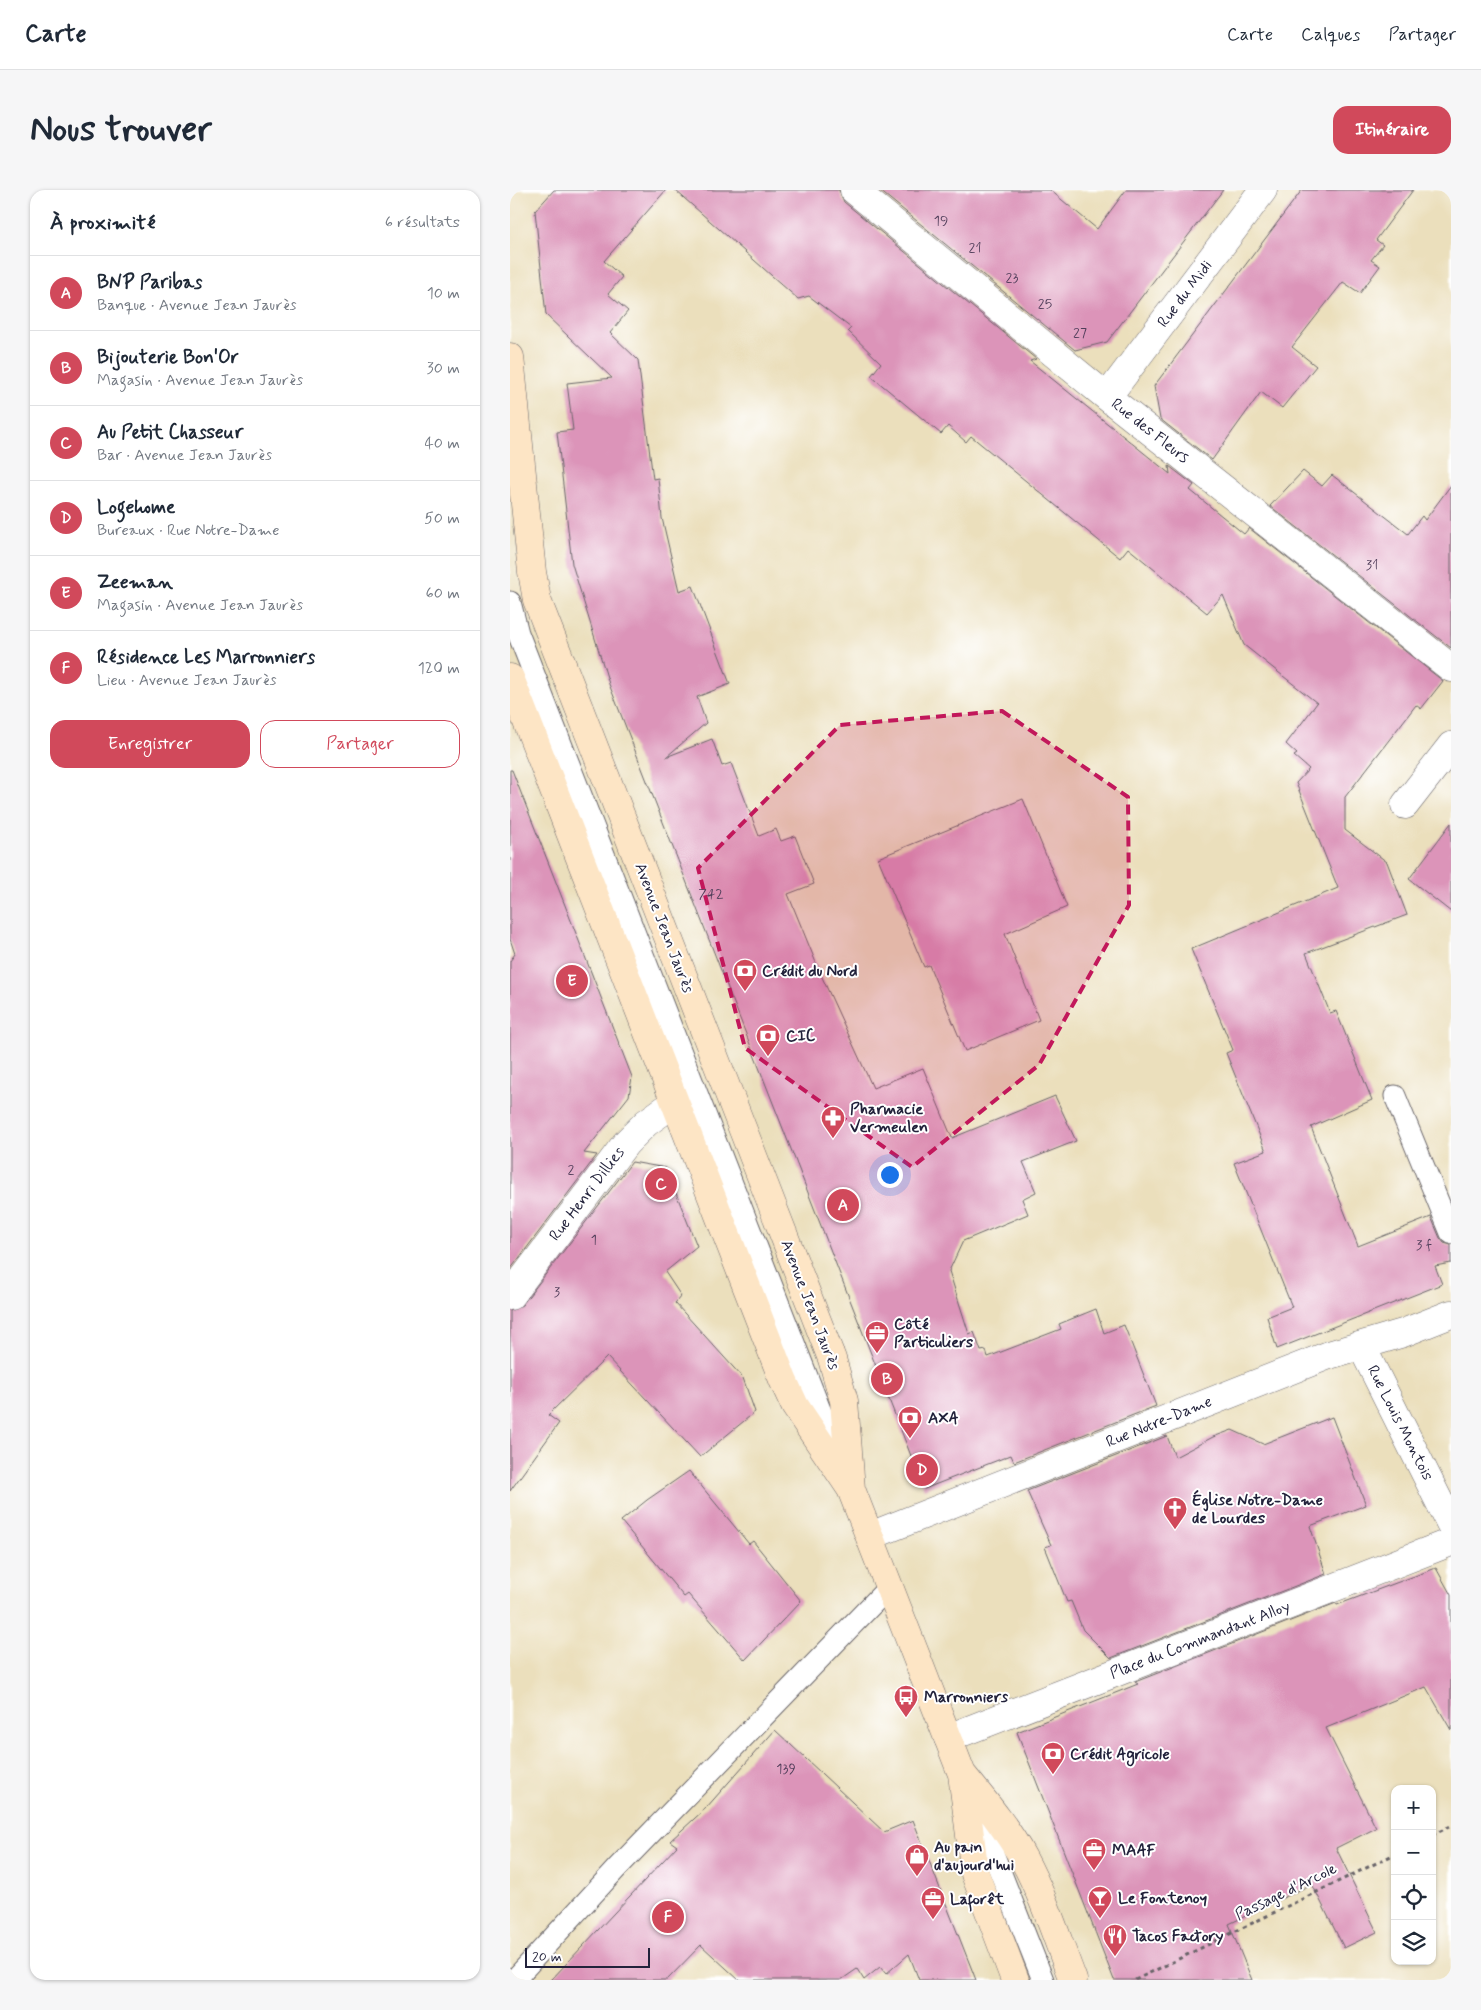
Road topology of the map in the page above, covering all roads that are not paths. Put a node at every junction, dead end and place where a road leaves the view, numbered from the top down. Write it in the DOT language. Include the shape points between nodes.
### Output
graph roads {
  1 [pos="854,190"];
  2 [pos="1263,190"];
  3 [pos="510,357"];
  4 [pos="1107,397"];
  5 [pos="510,602"];
  6 [pos="1451,668"];
  7 [pos="510,678"];
  8 [pos="1451,746"];
  9 [pos="1405,805"];
  10 [pos="1395,1096"];
  11 [pos="674,1103"];
  12 [pos="1451,1233"];
  13 [pos="510,1296"];
  14 [pos="1451,1314"];
  15 [pos="1362,1347"];
  16 [pos="851,1489"];
  17 [pos="1451,1525"];
  18 [pos="870,1536"];
  19 [pos="1451,1542"];
  20 [pos="890,1587"];
  21 [pos="948,1738"];
  22 [pos="962,1774"];
  23 [pos="514,1980"];
  24 [pos="1015,1980"];
  25 [pos="1043,1980"];
  26 [pos="1073,1980"];
  1 -- 4 [label="street, Rue des Fleurs"];
  2 -- 4 [label="street, Rue du Midi"];
  3 -- 16 [label="main road, Avenue Jean Jaurès" via="537,600 832,1359 844,1400"];
  4 -- 6 [label="street, Rue des Fleurs"];
  5 -- 16 [label="lane" via="518,633"];
  7 -- 11 [label="main road, Avenue Jean Jaurès"];
  8 -- 9 [label="street"];
  10 -- 12 [label="lane"];
  11 -- 13 [label="street, Rue Henri Dillies" via="646,1123 626,1143"];
  11 -- 16 [label="main road, Avenue Jean Jaurès" via="795,1406"];
  14 -- 15 [label="street, Rue Notre-Dame"];
  15 -- 17 [label="street, Rue Louis Montois"];
  15 -- 18 [label="street, Rue Notre-Dame" via="1329,1356"];
  16 -- 18 [label="main road, Avenue Jean Jaurès"];
  18 -- 20 [label="main road, Avenue Jean Jaurès"];
  19 -- 21 [label="street, Place du Commandant Alloy"];
  20 -- 21 [label="main road, Avenue Jean Jaurès"];
  20 -- 23 [label="lane" via="617,1868"];
  21 -- 22 [label="main road, Avenue Jean Jaurès"];
  22 -- 24 [label="main road, Avenue Jean Jaurès" via="976,1874"];
  22 -- 25 [label="lane"];
  22 -- 26 [label="main road, Avenue Jean Jaurès" via="988,1804 1023,1857"];
}
